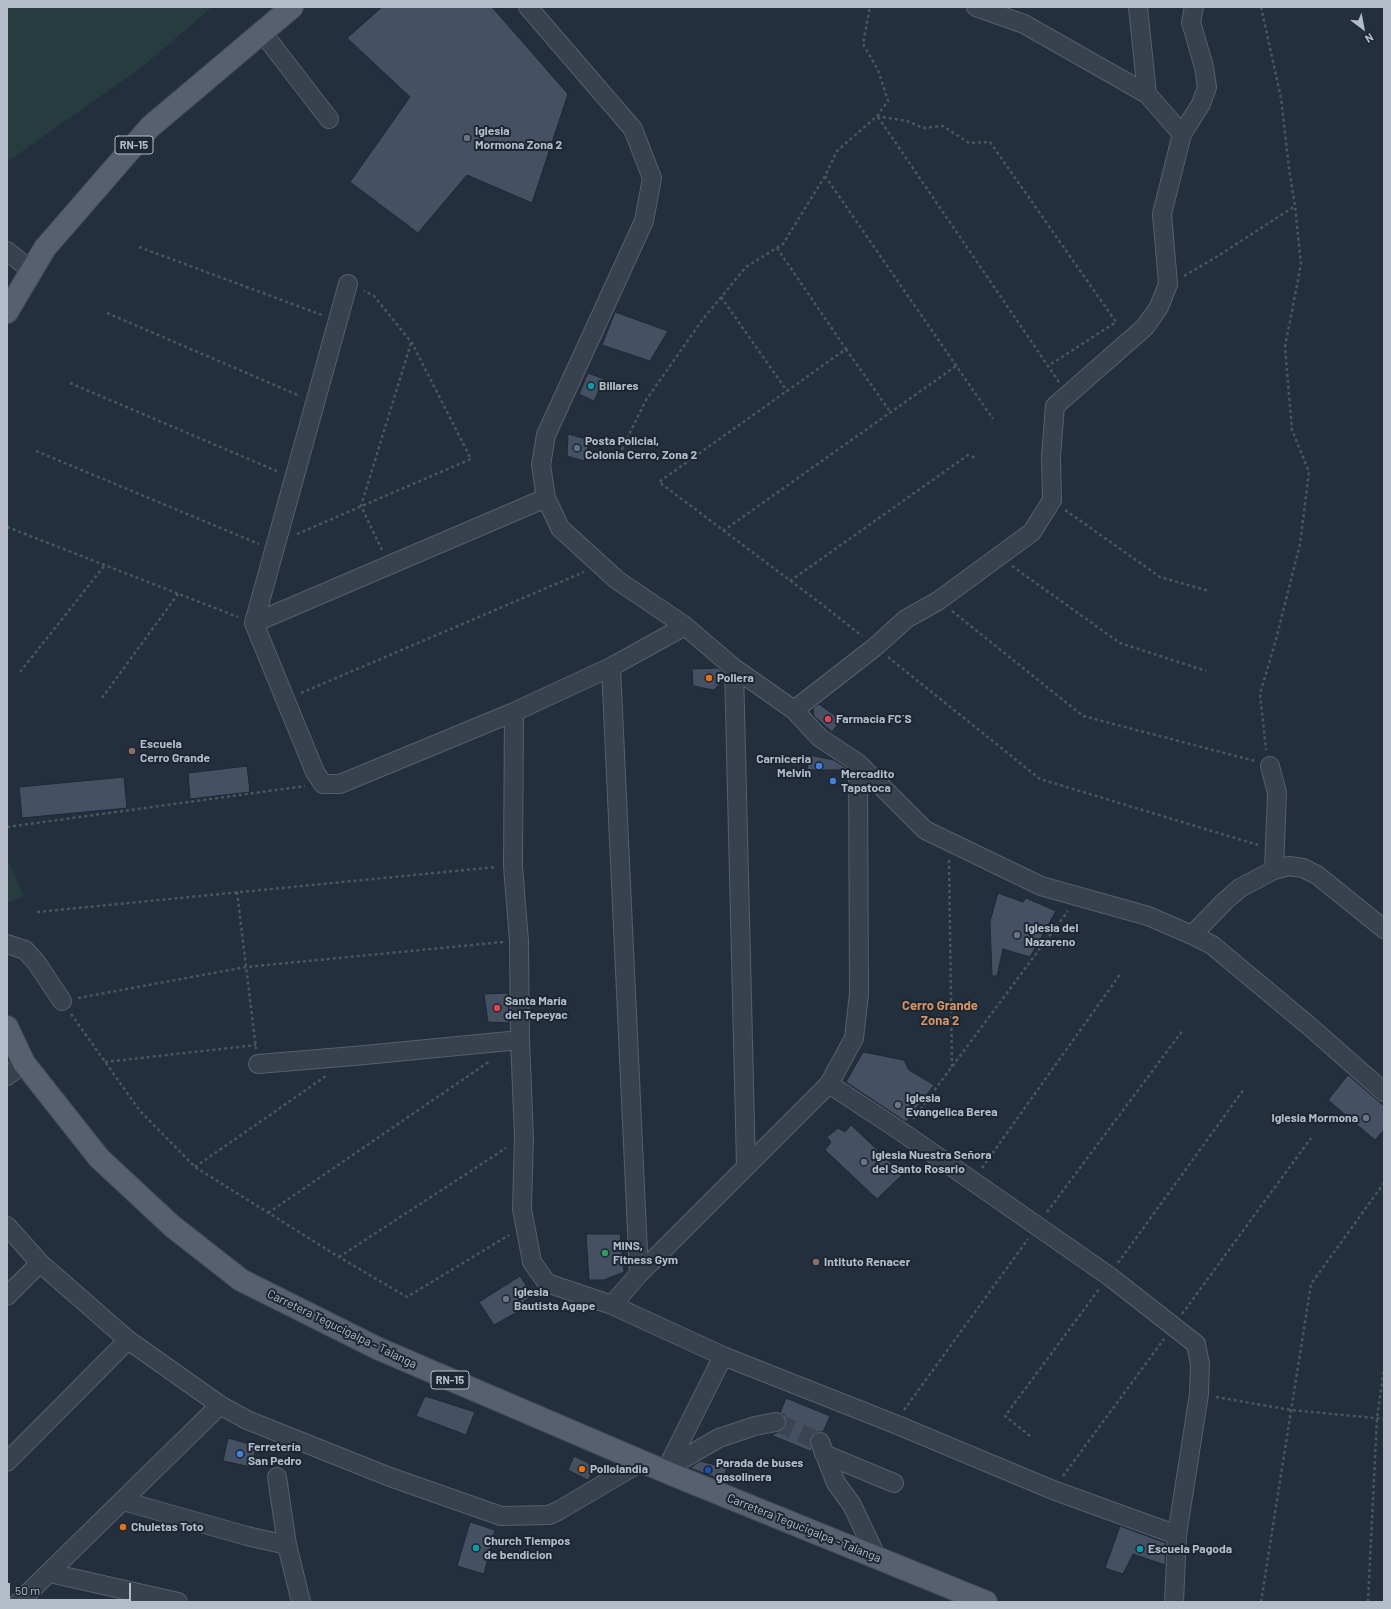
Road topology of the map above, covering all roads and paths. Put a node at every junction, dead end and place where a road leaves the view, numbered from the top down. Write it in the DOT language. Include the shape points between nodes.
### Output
graph roads {
  1 [pos="292,7"];
  2 [pos="528,7"];
  3 [pos="870,7"];
  4 [pos="976,7"];
  5 [pos="1138,7"];
  6 [pos="1194,7"];
  7 [pos="1261,7"];
  8 [pos="262,32"];
  9 [pos="1147,94"];
  10 [pos="877,116"];
  11 [pos="329,119"];
  12 [pos="1182,134"];
  13 [pos="825,176"];
  14 [pos="1295,206"];
  15 [pos="139,247"];
  16 [pos="777,248"];
  17 [pos="7,251"];
  18 [pos="32,271"];
  19 [pos="348,284"];
  20 [pos="1168,284"];
  21 [pos="721,297"];
  22 [pos="7,312"];
  23 [pos="107,313"];
  24 [pos="338,321"];
  25 [pos="412,343"];
  26 [pos="846,349"];
  27 [pos="956,366"];
  28 [pos="1048,366"];
  29 [pos="70,383"];
  30 [pos="787,391"];
  31 [pos="1068,395"];
  32 [pos="315,402"];
  33 [pos="891,413"];
  34 [pos="993,418"];
  35 [pos="36,451"];
  36 [pos="619,455"];
  37 [pos="976,458"];
  38 [pos="294,479"];
  39 [pos="546,498"];
  40 [pos="1052,500"];
  41 [pos="361,506"];
  42 [pos="7,527"];
  43 [pos="724,531"];
  44 [pos="275,546"];
  45 [pos="999,556"];
  46 [pos="105,565"];
  47 [pos="390,565"];
  48 [pos="600,565"];
  49 [pos="790,581"];
  50 [pos="1209,591"];
  51 [pos="178,594"];
  52 [pos="938,601"];
  53 [pos="254,623"];
  54 [pos="685,626"];
  55 [pos="875,647"];
  56 [pos="611,667"];
  57 [pos="734,668"];
  58 [pos="1206,671"];
  59 [pos="20,672"];
  60 [pos="102,698"];
  61 [pos="284,700"];
  62 [pos="794,710"];
  63 [pos="514,712"];
  64 [pos="858,763"];
  65 [pos="1270,766"];
  66 [pos="323,784"];
  67 [pos="7,827"];
  68 [pos="949,842"];
  69 [pos="1274,849"];
  70 [pos="513,866"];
  71 [pos="1274,870"];
  72 [pos="237,892"];
  73 [pos="1079,897"];
  74 [pos="37,912"];
  75 [pos="1384,929"];
  76 [pos="1192,935"];
  77 [pos="519,941"];
  78 [pos="7,944"];
  79 [pos="246,967"];
  80 [pos="1121,973"];
  81 [pos="62,1001"];
  82 [pos="7,1027"];
  83 [pos="520,1040"];
  84 [pos="256,1045"];
  85 [pos="494,1058"];
  86 [pos="105,1062"];
  87 [pos="24,1063"];
  88 [pos="258,1064"];
  89 [pos="952,1067"];
  90 [pos="329,1074"];
  91 [pos="7,1076"];
  92 [pos="829,1084"];
  93 [pos="1384,1092"];
  94 [pos="902,1132"];
  95 [pos="524,1137"];
  96 [pos="746,1166"];
  97 [pos="195,1167"];
  98 [pos="972,1181"];
  99 [pos="1384,1183"];
  100 [pos="268,1213"];
  101 [pos="7,1226"];
  102 [pos="525,1226"];
  103 [pos="339,1257"];
  104 [pos="40,1263"];
  105 [pos="639,1274"];
  106 [pos="7,1296"];
  107 [pos="612,1305"];
  108 [pos="128,1340"];
  109 [pos="723,1356"];
  110 [pos="1384,1369"];
  111 [pos="1199,1394"];
  112 [pos="220,1405"];
  113 [pos="1291,1410"];
  114 [pos="1377,1418"];
  115 [pos="1384,1419"];
  116 [pos="776,1422"];
  117 [pos="7,1462"];
  118 [pos="641,1462"];
  119 [pos="668,1473"];
  120 [pos="277,1477"];
  121 [pos="894,1483"];
  122 [pos="123,1501"];
  123 [pos="1177,1535"];
  124 [pos="287,1545"];
  125 [pos="877,1558"];
  126 [pos="50,1573"];
  127 [pos="19,1602"];
  128 [pos="178,1602"];
  129 [pos="301,1602"];
  130 [pos="986,1602"];
  131 [pos="1174,1602"];
  132 [pos="1261,1602"];
  133 [pos="1368,1602"];
  1 -- 8 [label="main road, RN-15"];
  2 -- 39 [label="street" via="633,129 652,178 644,221 546,435 541,465"];
  3 -- 10 [label="path" via="863,44 878,70 888,101"];
  4 -- 9 [label="street" via="1024,24"];
  5 -- 9 [label="street"];
  6 -- 12 [label="street" via="1191,22 1207,87 1201,104"];
  7 -- 14 [label="path" via="1281,98"];
  8 -- 11 [label="street"];
  8 -- 18 [label="main road, RN-15" via="150,127 46,248"];
  9 -- 12 [label="street"];
  10 -- 13 [label="path" via="838,151"];
  10 -- 28 [label="path"];
  10 -- 28 [label="path" via="907,121 923,128 943,126 969,143 990,142 1116,322"];
  12 -- 20 [label="street" via="1162,214"];
  13 -- 16 [label="path" via="783,244"];
  13 -- 27 [label="path"];
  14 -- 20 [label="path" via="1218,256"];
  14 -- 65 [label="path" via="1301,264 1285,347 1292,430 1309,472 1300,544 1260,694"];
  15 -- 24 [label="path"];
  16 -- 21 [label="path" via="746,268"];
  16 -- 26 [label="path"];
  17 -- 18 [label="street"];
  18 -- 22 [label="main road, RN-15"];
  19 -- 24 [label="street"];
  19 -- 25 [label="path" via="374,296"];
  20 -- 31 [label="street" via="1159,307 1145,327"];
  21 -- 30 [label="path"];
  21 -- 36 [label="path" via="646,400"];
  23 -- 32 [label="path"];
  24 -- 32 [label="street"];
  25 -- 41 [label="path"];
  25 -- 41 [label="path" via="470,459"];
  26 -- 30 [label="path"];
  26 -- 33 [label="path"];
  27 -- 33 [label="path"];
  27 -- 34 [label="path"];
  28 -- 31 [label="path"];
  29 -- 38 [label="path"];
  30 -- 43 [label="path" via="659,482"];
  31 -- 40 [label="street" via="1055,406 1051,456"];
  32 -- 38 [label="street"];
  33 -- 43 [label="path"];
  35 -- 44 [label="path"];
  37 -- 49 [label="path" via="968,455"];
  38 -- 44 [label="street"];
  39 -- 47 [label="street"];
  39 -- 48 [label="street" via="560,528"];
  40 -- 45 [label="street" via="1032,532"];
  40 -- 50 [label="path" via="1160,577"];
  41 -- 44 [label="path"];
  41 -- 47 [label="path"];
  42 -- 46 [label="path"];
  43 -- 49 [label="path"];
  44 -- 53 [label="street"];
  45 -- 52 [label="street"];
  45 -- 58 [label="path" via="1120,643"];
  46 -- 51 [label="path"];
  46 -- 59 [label="path"];
  47 -- 53 [label="street"];
  48 -- 54 [label="street" via="617,580"];
  48 -- 61 [label="path"];
  49 -- 55 [label="path"];
  51 -- 53 [label="path"];
  51 -- 60 [label="path"];
  52 -- 55 [label="street" via="906,619"];
  52 -- 65 [label="path" via="1083,716"];
  53 -- 61 [label="street"];
  54 -- 56 [label="street"];
  54 -- 57 [label="street"];
  55 -- 62 [label="street"];
  55 -- 69 [label="path" via="1040,779"];
  56 -- 63 [label="street"];
  56 -- 105 [label="street"];
  57 -- 62 [label="street"];
  57 -- 96 [label="street"];
  61 -- 66 [label="street" via="315,772"];
  62 -- 64 [label="street" via="820,738"];
  63 -- 66 [label="street" via="340,784"];
  63 -- 70 [label="street"];
  64 -- 68 [label="street" via="926,830"];
  64 -- 92 [label="street" via="859,994 854,1038"];
  65 -- 69 [label="street" via="1277,793"];
  66 -- 67 [label="path"];
  68 -- 73 [label="street" via="1041,886"];
  68 -- 89 [label="path"];
  69 -- 71 [label="street"];
  70 -- 72 [label="path"];
  70 -- 77 [label="street"];
  71 -- 75 [label="street" via="1289,866 1303,868 1317,875"];
  71 -- 76 [label="street" via="1240,888"];
  72 -- 74 [label="path"];
  72 -- 79 [label="path"];
  73 -- 76 [label="street" via="1148,916"];
  73 -- 89 [label="path"];
  76 -- 93 [label="street" via="1212,945"];
  77 -- 79 [label="path"];
  77 -- 83 [label="street"];
  78 -- 81 [label="street" via="25,950"];
  79 -- 81 [label="path"];
  79 -- 84 [label="path"];
  80 -- 98 [label="path"];
  81 -- 86 [label="path"];
  82 -- 87 [label="main road, Carretera Tegucigalpa - Talanga / RN-15"];
  83 -- 88 [label="street"];
  83 -- 95 [label="street"];
  84 -- 86 [label="path"];
  84 -- 88 [label="path"];
  85 -- 100 [label="path"];
  86 -- 97 [label="path" via="140,1111"];
  87 -- 91 [label="street"];
  87 -- 118 [label="main road, Carretera Tegucigalpa - Talanga / RN-15" via="99,1158 172,1226 241,1280 379,1350"];
  89 -- 94 [label="path"];
  90 -- 97 [label="path"];
  92 -- 94 [label="street"];
  92 -- 96 [label="street"];
  94 -- 98 [label="street"];
  95 -- 102 [label="street" via="522,1209"];
  95 -- 103 [label="path"];
  96 -- 105 [label="street"];
  97 -- 100 [label="path"];
  98 -- 111 [label="street" via="1109,1276 1196,1344 1200,1364"];
  99 -- 113 [label="path" via="1311,1284"];
  100 -- 103 [label="path"];
  101 -- 104 [label="street"];
  102 -- 103 [label="path" via="407,1296"];
  102 -- 107 [label="street" via="532,1262 547,1283"];
  104 -- 106 [label="street"];
  104 -- 108 [label="street"];
  105 -- 107 [label="street"];
  107 -- 109 [label="street"];
  108 -- 112 [label="street"];
  108 -- 117 [label="street"];
  109 -- 119 [label="street"];
  109 -- 123 [label="street" via="1053,1490"];
  110 -- 114 [label="path"];
  111 -- 113 [label="path"];
  111 -- 123 [label="street"];
  112 -- 118 [label="street" via="247,1420 390,1477 484,1511 505,1516 554,1514"];
  112 -- 122 [label="street"];
  113 -- 114 [label="path"];
  113 -- 132 [label="path"];
  114 -- 115 [label="path"];
  114 -- 133 [label="path"];
  116 -- 119 [label="street" via="719,1438 681,1460"];
  118 -- 119 [label="main road, Carretera Tegucigalpa - Talanga / RN-15"];
  119 -- 125 [label="main road, Carretera Tegucigalpa - Talanga / RN-15"];
  120 -- 124 [label="street"];
  121 -- 125 [label="street" via="822,1448 836,1483 852,1505"];
  122 -- 124 [label="street"];
  122 -- 126 [label="street"];
  123 -- 131 [label="street"];
  124 -- 129 [label="street"];
  125 -- 130 [label="main road, Carretera Tegucigalpa - Talanga / RN-15"];
  126 -- 127 [label="street"];
  126 -- 128 [label="street"];
}
